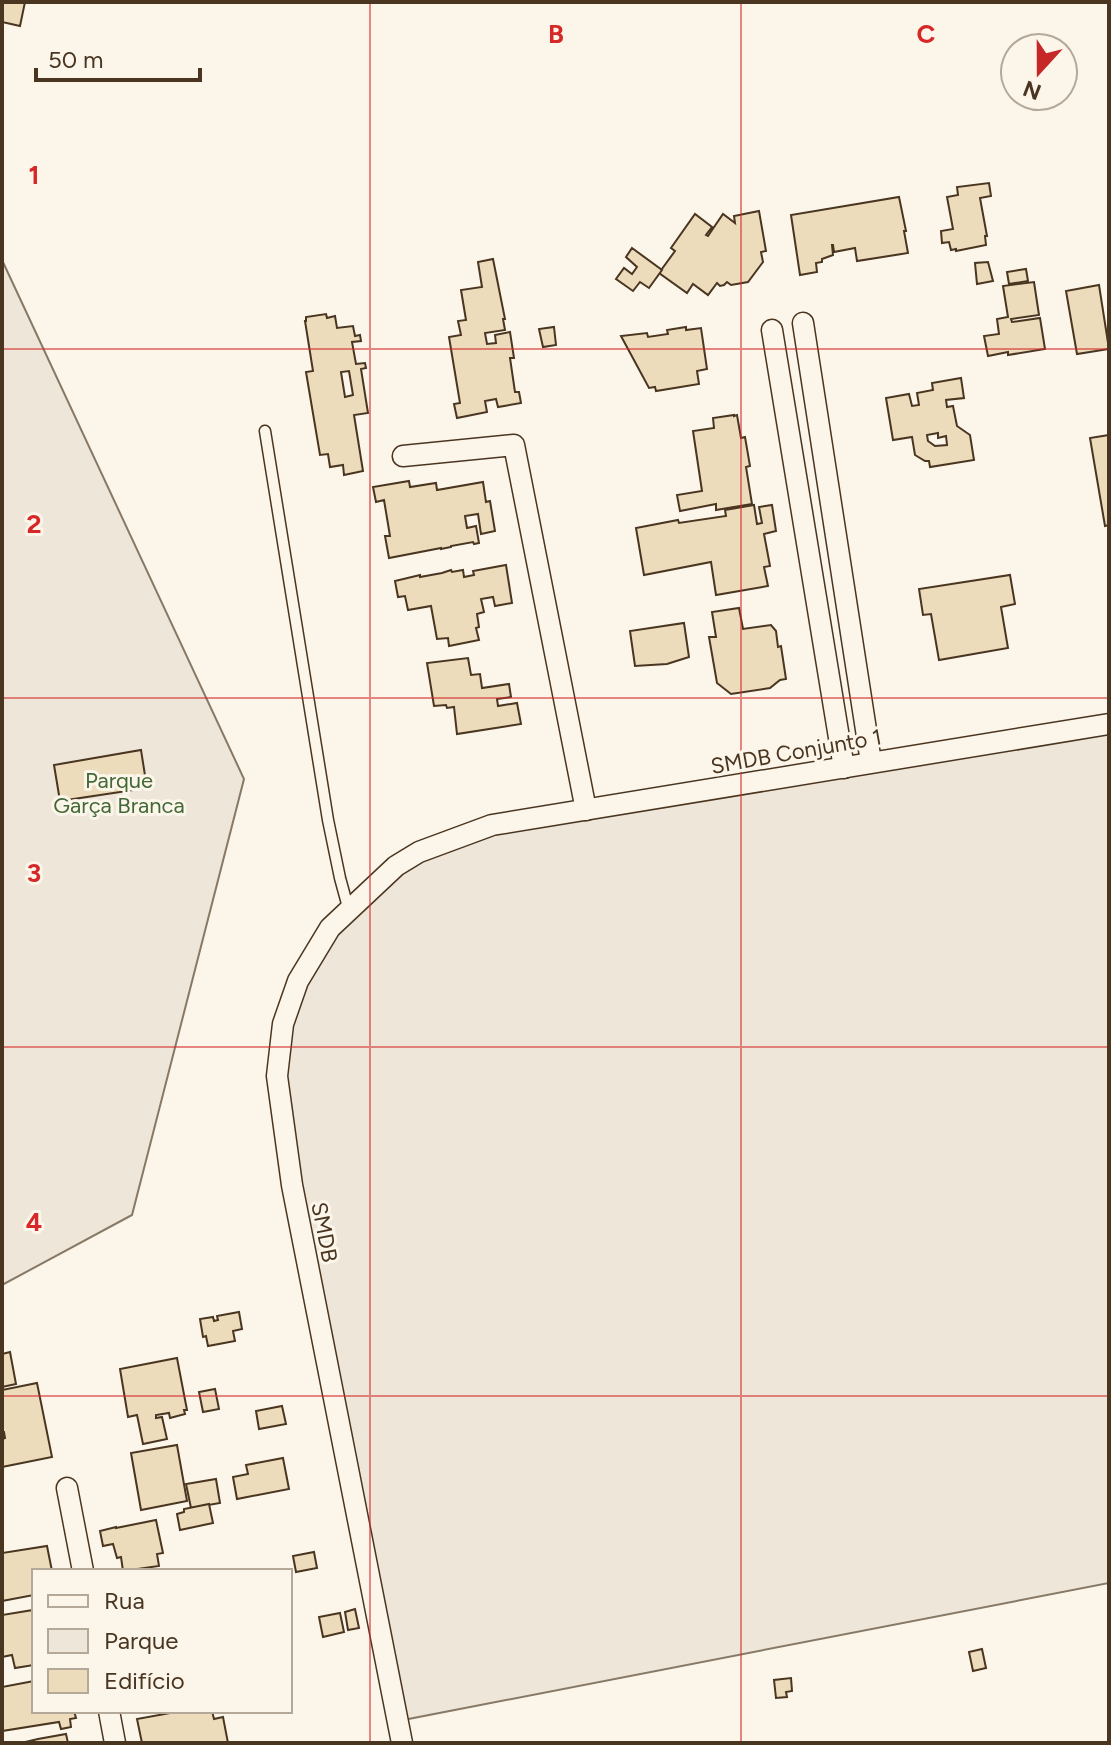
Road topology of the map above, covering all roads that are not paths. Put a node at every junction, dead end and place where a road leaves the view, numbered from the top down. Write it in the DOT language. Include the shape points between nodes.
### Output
graph roads {
  1 [pos="803,323"];
  2 [pos="772,330"];
  3 [pos="265,431"];
  4 [pos="403,456"];
  5 [pos="1109,724"];
  6 [pos="871,762"];
  7 [pos="844,768"];
  8 [pos="586,810"];
  9 [pos="492,825"];
  10 [pos="349,911"];
  11 [pos="67,1488"];
  12 [pos="83,1569"];
  13 [pos="109,1713"];
  14 [pos="115,1743"];
  15 [pos="402,1743"];
  1 -- 6 [label="street"];
  2 -- 7 [label="street"];
  3 -- 10 [label="lane" via="328,820"];
  4 -- 8 [label="street" via="514,445"];
  5 -- 6 [label="street, SMDB Conjunto 1"];
  6 -- 7 [label="street, SMDB Conjunto 1"];
  7 -- 8 [label="street, SMDB Conjunto 1"];
  8 -- 9 [label="street, SMDB Conjunto 1"];
  9 -- 10 [label="street, SMDB" via="419,852 396,866"];
  10 -- 15 [label="street, SMDB" via="330,928 298,981 283,1024 277,1076 292,1185"];
  11 -- 12 [label="street"];
  13 -- 14 [label="street"];
}
